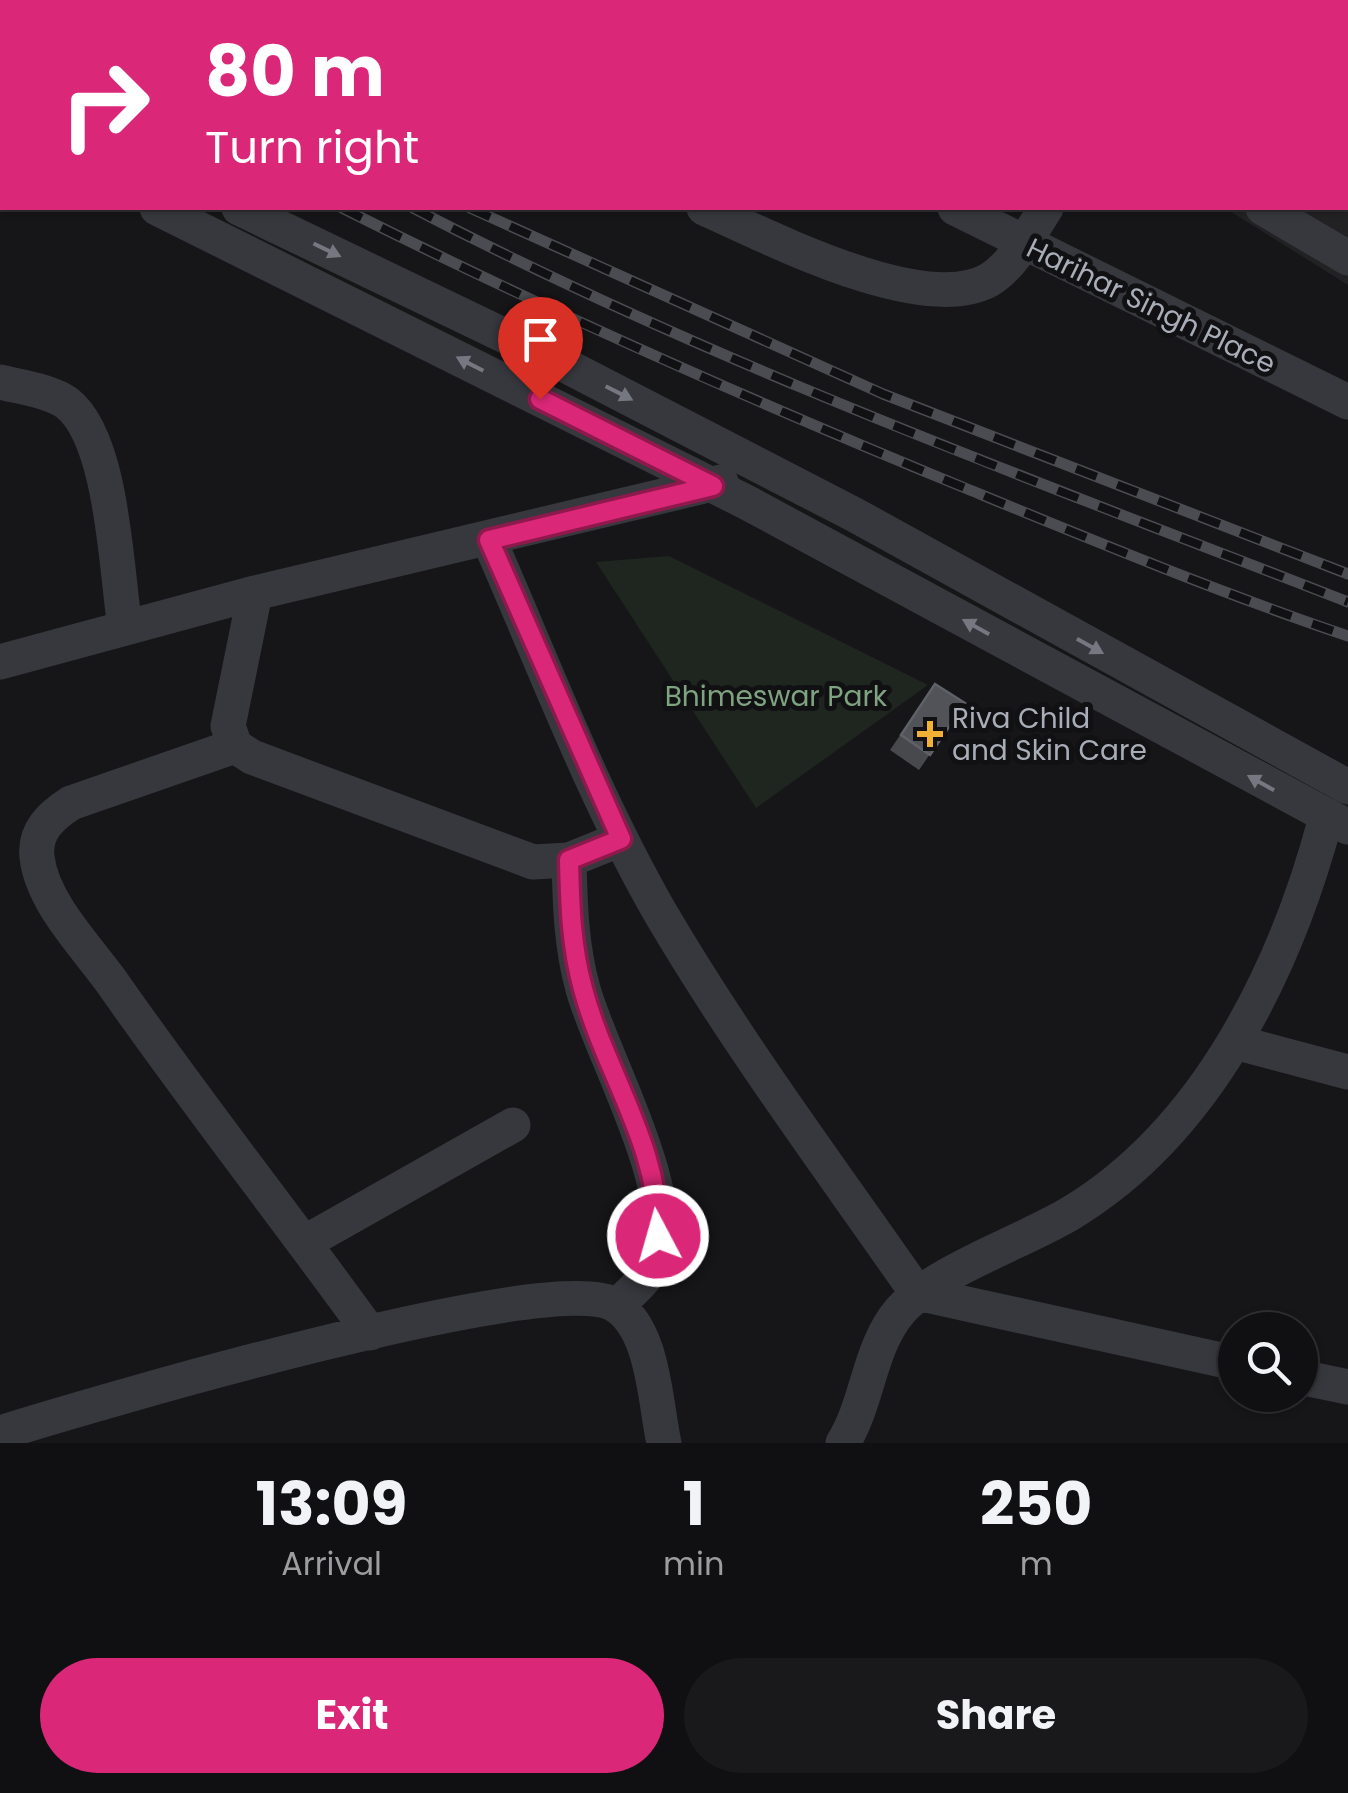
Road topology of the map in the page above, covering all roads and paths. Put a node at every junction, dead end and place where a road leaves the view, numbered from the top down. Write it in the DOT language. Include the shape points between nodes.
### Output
graph roads {
  1 [pos="161,210"];
  2 [pos="244,210"];
  3 [pos="709,210"];
  4 [pos="959,210"];
  5 [pos="1045,210"];
  6 [pos="1266,210"];
  7 [pos="1024,244"];
  8 [pos="1348,258"];
  9 [pos="0,382"];
  10 [pos="1348,402"];
  11 [pos="758,464"];
  12 [pos="713,486"];
  13 [pos="489,540"];
  14 [pos="255,593"];
  15 [pos="125,627"];
  16 [pos="0,662"];
  17 [pos="235,746"];
  18 [pos="1348,786"];
  19 [pos="1337,823"];
  20 [pos="621,839"];
  21 [pos="569,860"];
  22 [pos="1235,1042"];
  23 [pos="1348,1072"];
  24 [pos="513,1125"];
  25 [pos="304,1243"];
  26 [pos="917,1293"];
  27 [pos="617,1306"];
  28 [pos="370,1332"];
  29 [pos="1218,1359"];
  30 [pos="1318,1381"];
  31 [pos="1348,1388"];
  32 [pos="0,1434"];
  33 [pos="664,1443"];
  34 [pos="843,1443"];
  12 -- 1 [label="street, one-way"];
  2 -- 11 [label="street, one-way"];
  3 -- 7 [label="street" via="882,281 937,293 991,279"];
  4 -- 7 [label="street, Harihar Singh Place"];
  5 -- 7 [label="street"];
  6 -- 8 [label="street"];
  7 -- 10 [label="street, Harihar Singh Place"];
  9 -- 15 [label="street" via="64,400 98,447"];
  11 -- 12 [label="street"];
  11 -- 18 [label="street, one-way"];
  12 -- 13 [label="street"];
  19 -- 12 [label="street, one-way"];
  13 -- 14 [label="street"];
  13 -- 20 [label="street"];
  14 -- 15 [label="street"];
  14 -- 17 [label="street" via="228,726"];
  15 -- 16 [label="street"];
  17 -- 21 [label="street" via="497,852 532,862"];
  17 -- 25 [label="street" via="71,803 51,816 36,840 37,861 49,893"];
  19 -- 22 [label="street"];
  20 -- 21 [label="street"];
  20 -- 26 [label="street" via="737,1034"];
  21 -- 27 [label="street" via="570,929 583,992 644,1148 658,1216 656,1258"];
  22 -- 23 [label="street"];
  22 -- 26 [label="street" via="1142,1161 1073,1212"];
  24 -- 25 [label="street"];
  25 -- 28 [label="street"];
  26 -- 29 [label="street"];
  26 -- 34 [label="street" via="887,1330"];
  27 -- 28 [label="street" via="574,1295"];
  27 -- 33 [label="street" via="642,1342"];
  28 -- 32 [label="street"];
  30 -- 31 [label="street"];
}
